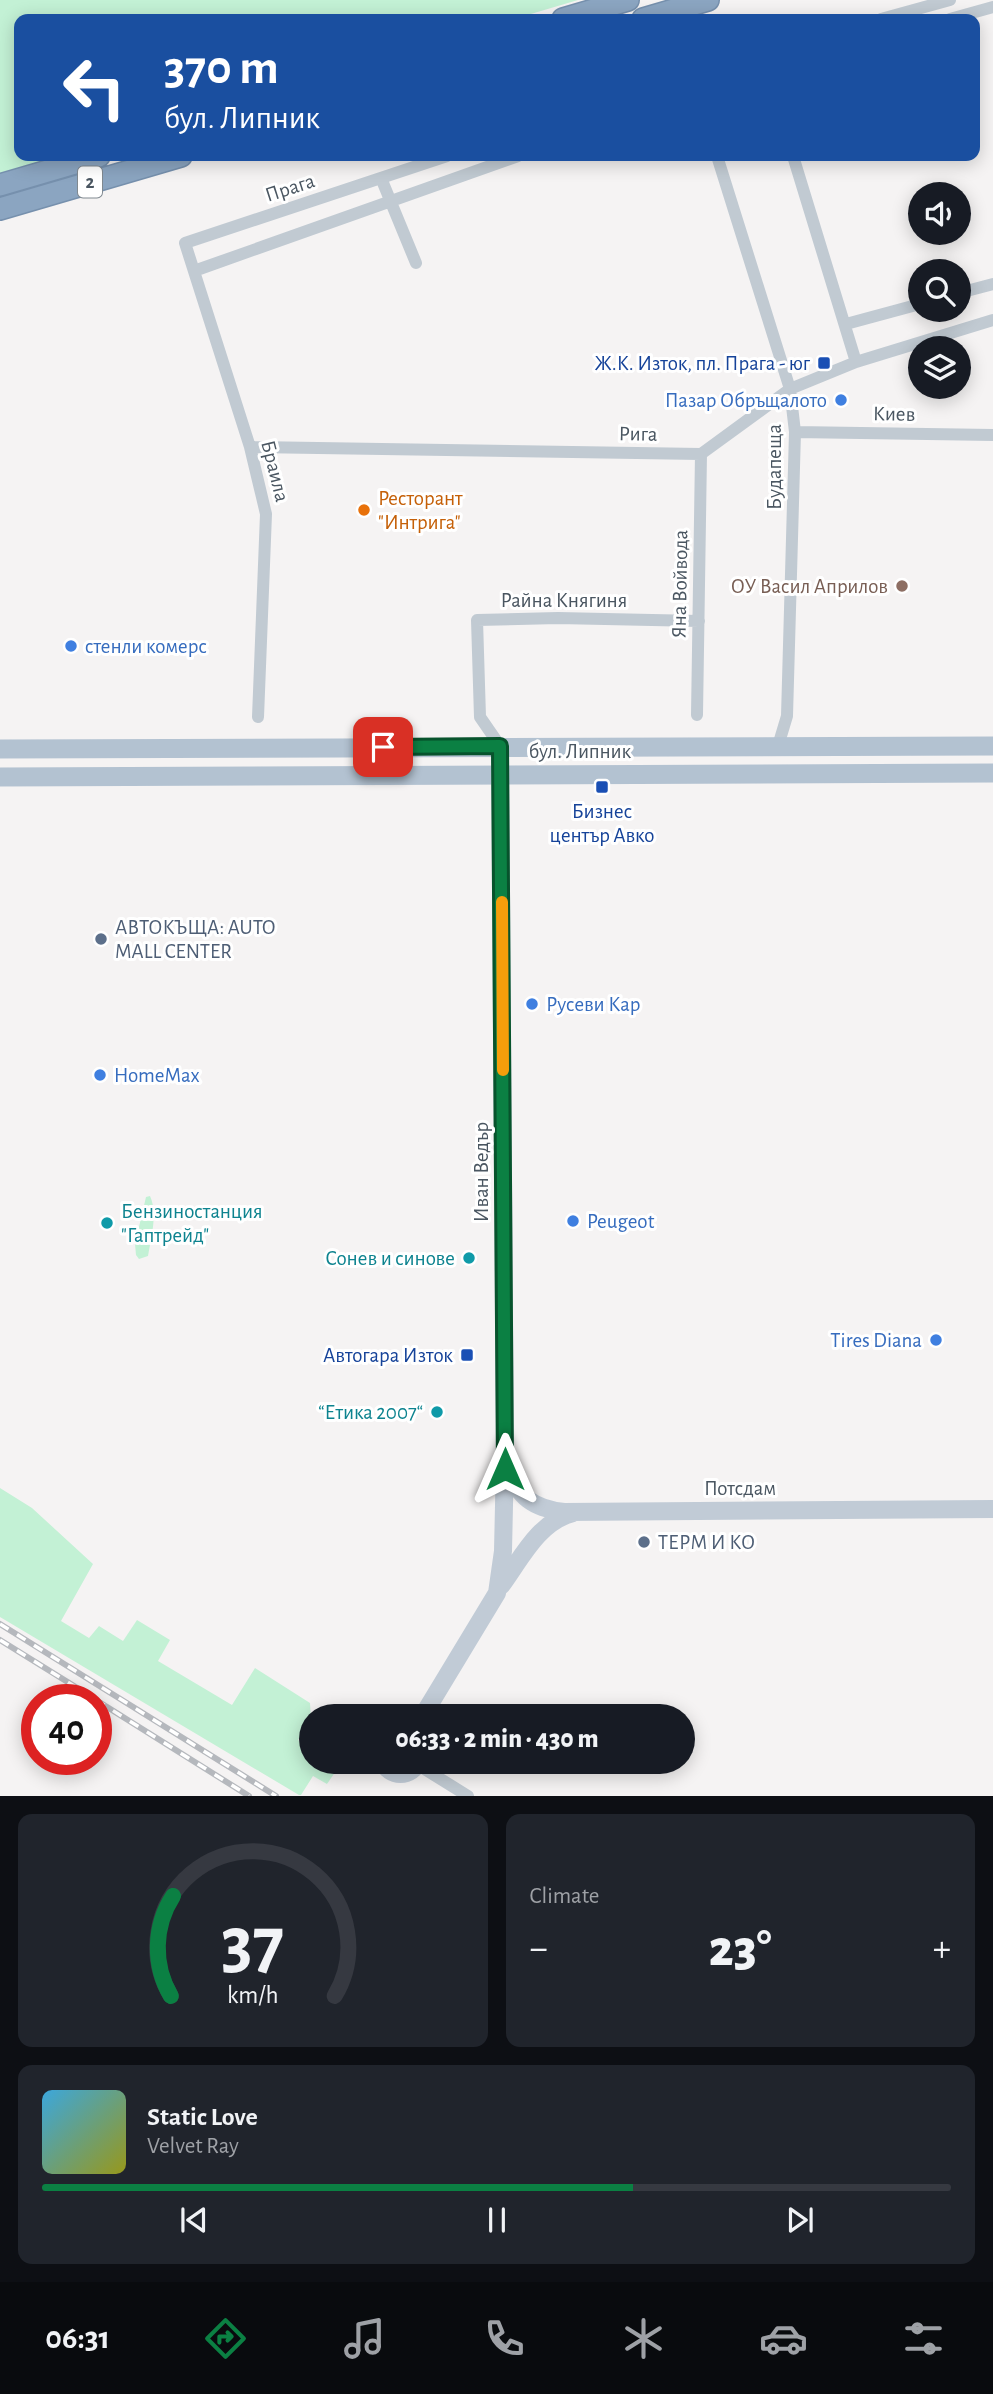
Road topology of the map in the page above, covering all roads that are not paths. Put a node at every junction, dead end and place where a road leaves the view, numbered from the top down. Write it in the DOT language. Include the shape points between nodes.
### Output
graph roads {
  1 [pos="628,0"];
  2 [pos="708,0"];
  3 [pos="950,0"];
  4 [pos="993,7"];
  5 [pos="580,14"];
  6 [pos="660,14"];
  7 [pos="899,14"];
  8 [pos="968,14"];
  9 [pos="82,161"];
  10 [pos="164,161"];
  11 [pos="432,161"];
  12 [pos="504,161"];
  13 [pos="719,161"];
  14 [pos="795,161"];
  15 [pos="381,178"];
  16 [pos="0,185"];
  17 [pos="390,201"];
  18 [pos="0,209"];
  19 [pos="185,243"];
  20 [pos="416,262"];
  21 [pos="194,271"];
  22 [pos="993,284"];
  23 [pos="971,290"];
  24 [pos="908,307"];
  25 [pos="993,320"];
  26 [pos="846,324"];
  27 [pos="856,362"];
  28 [pos="790,389"];
  29 [pos="795,432"];
  30 [pos="993,435"];
  31 [pos="250,447"];
  32 [pos="701,454"];
  33 [pos="699,621"];
  34 [pos="697,715"];
  35 [pos="258,717"];
  36 [pos="500,746"];
  37 [pos="778,746"];
  38 [pos="993,746"];
  39 [pos="0,750"];
  40 [pos="993,773"];
  41 [pos="501,775"];
  42 [pos="0,777"];
  43 [pos="505,1469"];
  44 [pos="993,1509"];
  45 [pos="576,1512"];
  46 [pos="497,1593"];
  47 [pos="430,1704"];
  48 [pos="434,1774"];
  49 [pos="468,1796"];
  1 -- 5 [label="highway"];
  2 -- 6 [label="highway"];
  3 -- 7 [label="street"];
  4 -- 8 [label="street"];
  9 -- 16 [label="highway, 2"];
  10 -- 18 [label="highway, 2"];
  11 -- 15 [label="street, Прага"];
  12 -- 17 [label="street"];
  13 -- 28 [label="street, Будапеща"];
  14 -- 26 [label="street"];
  15 -- 17 [label="street"];
  15 -- 19 [label="street, Прага"];
  17 -- 20 [label="street"];
  17 -- 21 [label="street"];
  19 -- 21 [label="street, Браила"];
  21 -- 31 [label="street, Браила"];
  22 -- 23 [label="street"];
  24 -- 26 [label="street"];
  25 -- 27 [label="street"];
  26 -- 27 [label="street"];
  27 -- 28 [label="street"];
  28 -- 29 [label="street, Будапеща"];
  28 -- 32 [label="street"];
  29 -- 30 [label="street, Киев"];
  29 -- 37 [label="street, Будапеща" via="787,716"];
  31 -- 32 [label="street, Рига"];
  31 -- 35 [label="street, Браила" via="266,514"];
  32 -- 33 [label="street, Яна Войвода"];
  33 -- 34 [label="street, Яна Войвода"];
  33 -- 36 [label="street, Райна Княгиня" via="477,620 480,717"];
  36 -- 37 [label="main road, бул. Липник"];
  36 -- 39 [label="main road, бул. Липник"];
  36 -- 41 [label="street, Иван Ведър"];
  37 -- 38 [label="main road, бул. Липник"];
  40 -- 41 [label="main road, бул. Липник"];
  41 -- 42 [label="main road, бул. Липник"];
  41 -- 43 [label="street, Иван Ведър"];
  43 -- 45 [label="street, Потсдам" via="530,1502 545,1509"];
  43 -- 46 [label="street, Иван Ведър"];
  44 -- 45 [label="street, Потсдам"];
  45 -- 46 [label="street" via="549,1523"];
  46 -- 47 [label="street, Иван Ведър"];
  48 -- 49 [label="street"];
}
